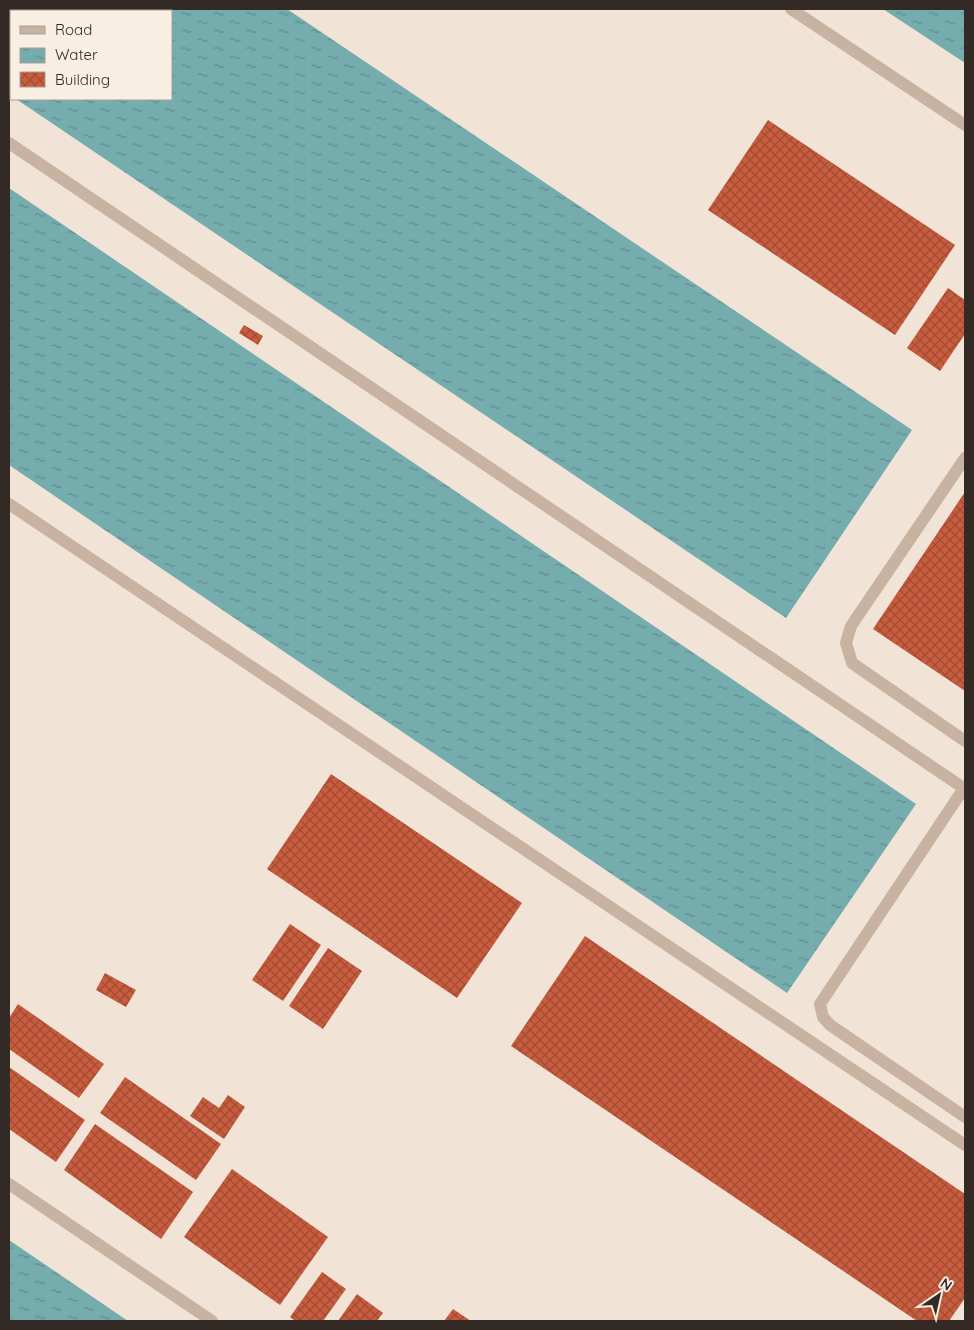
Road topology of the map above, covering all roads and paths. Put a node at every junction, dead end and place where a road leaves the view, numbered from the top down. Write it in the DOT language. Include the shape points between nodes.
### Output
graph roads {
  1 [pos="791,9"];
  2 [pos="965,125"];
  3 [pos="9,142"];
  4 [pos="965,458"];
  5 [pos="9,504"];
  6 [pos="965,741"];
  7 [pos="965,788"];
  8 [pos="965,1117"];
  9 [pos="965,1145"];
  10 [pos="9,1184"];
  11 [pos="212,1321"];
  1 -- 2 [label="street"];
  3 -- 7 [label="street"];
  4 -- 6 [label="street" via="851,626 846,644 852,663"];
  5 -- 9 [label="street"];
  7 -- 8 [label="street" via="820,1004 823,1017 830,1025"];
  10 -- 11 [label="street"];
}
